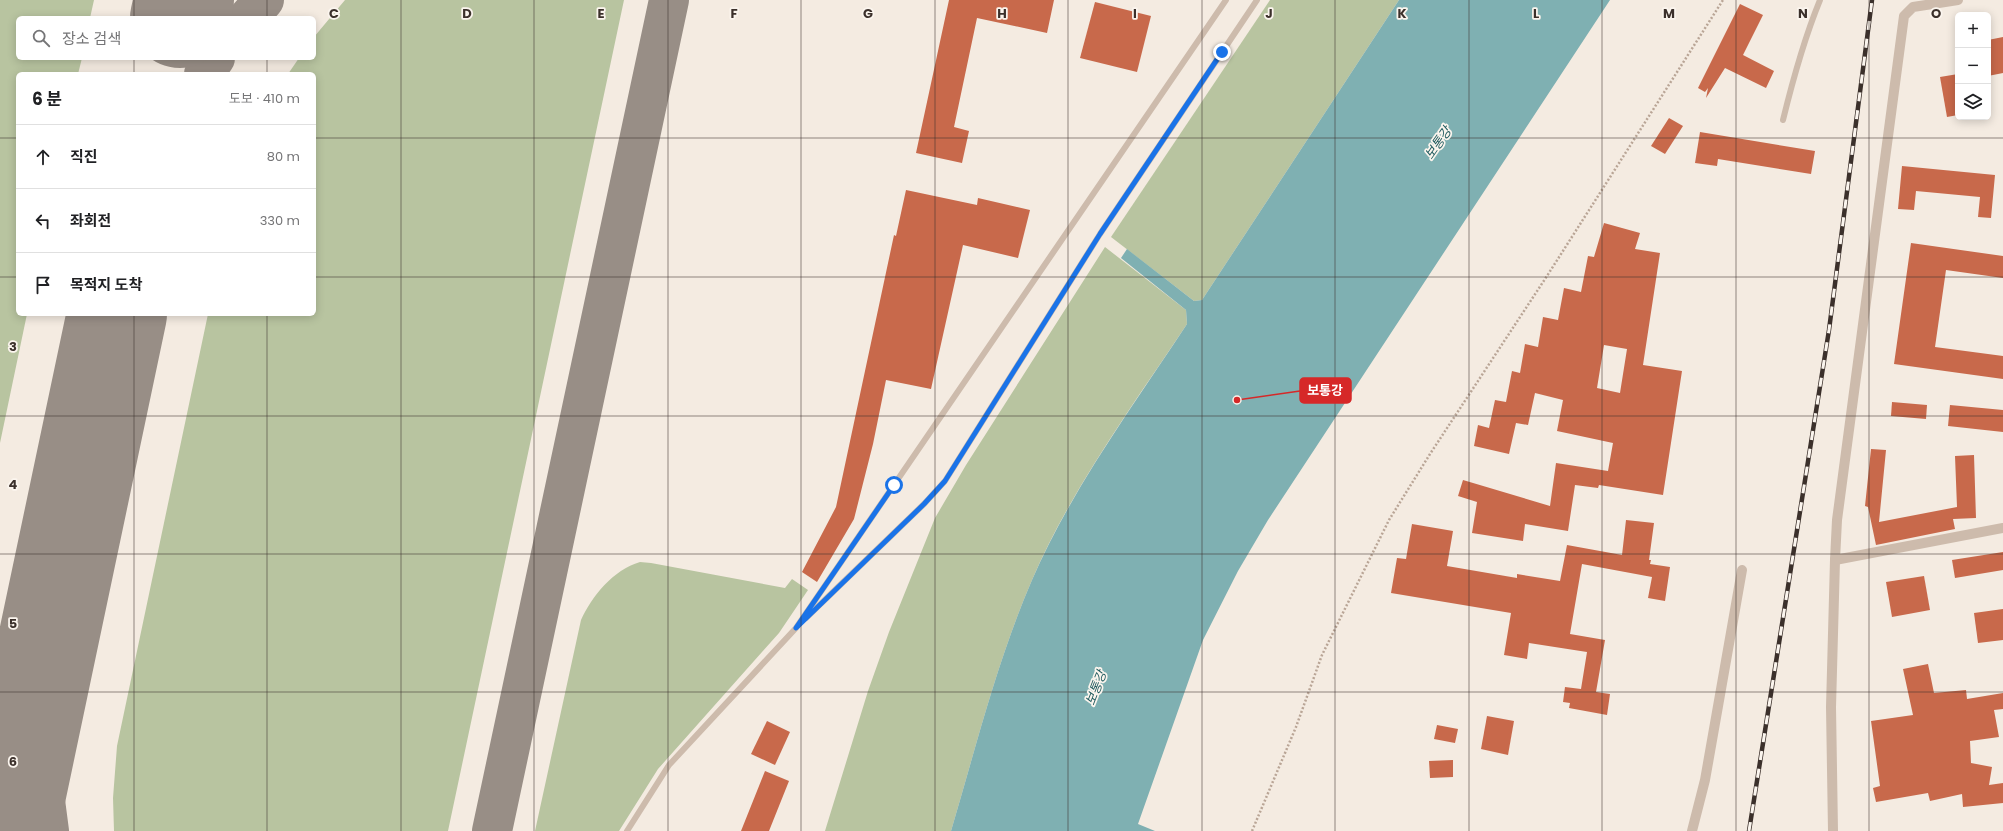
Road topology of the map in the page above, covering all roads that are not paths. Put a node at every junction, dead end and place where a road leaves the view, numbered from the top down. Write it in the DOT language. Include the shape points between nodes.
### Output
graph roads {
  1 [pos="1226,0"];
  2 [pos="1257,0"];
  3 [pos="1820,0"];
  4 [pos="1958,0"];
  5 [pos="1782,120"];
  6 [pos="2003,528"];
  7 [pos="1835,560"];
  8 [pos="1742,570"];
  9 [pos="796,628"];
  10 [pos="627,831"];
  11 [pos="1692,831"];
  12 [pos="1833,831"];
  1 -- 9 [label="lane"];
  2 -- 9 [label="lane" via="1100,234 945,481"];
  3 -- 5 [label="lane" via="1802,49"];
  4 -- 7 [label="street" via="1913,7 1904,16 1837,520"];
  6 -- 7 [label="street"];
  7 -- 12 [label="street" via="1831,707"];
  8 -- 11 [label="street" via="1705,780"];
  9 -- 10 [label="lane" via="668,765"];
}
